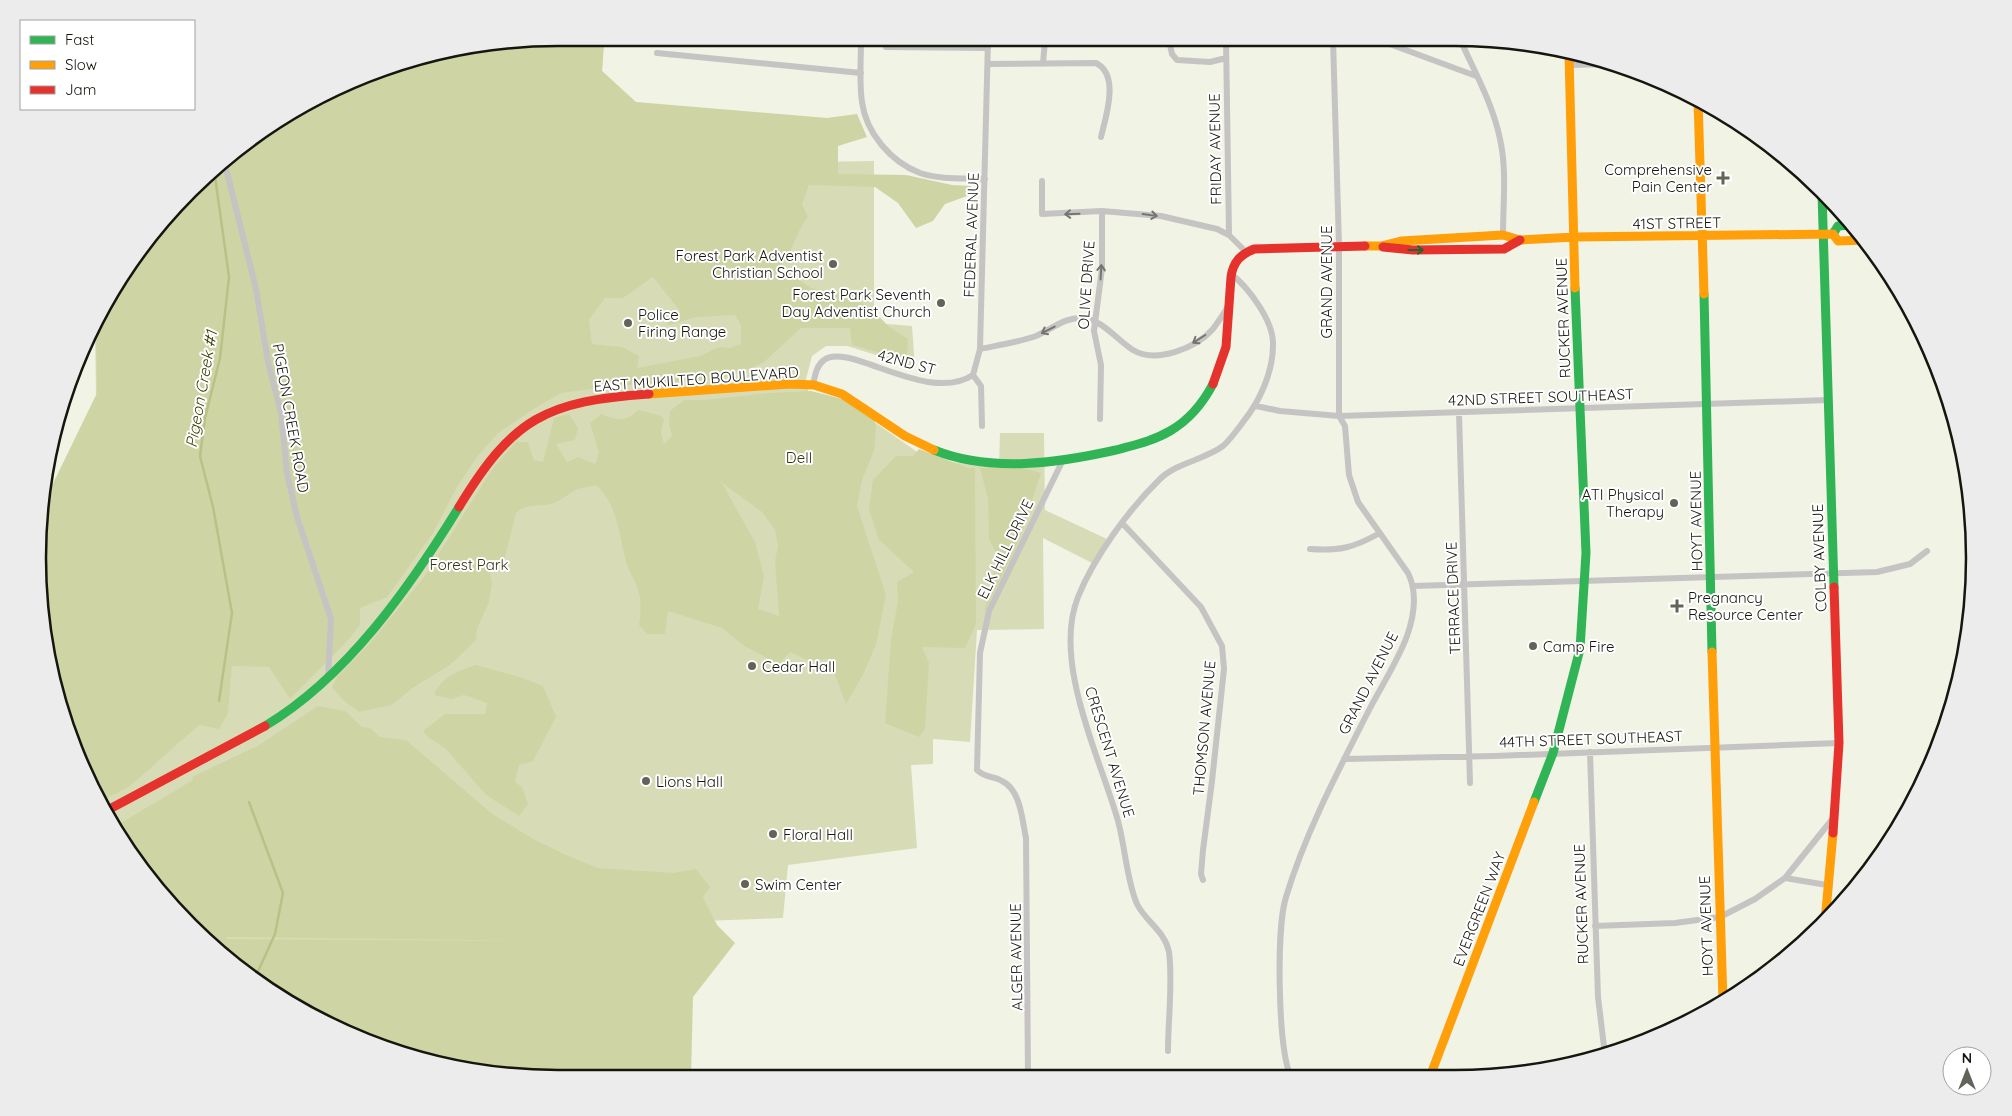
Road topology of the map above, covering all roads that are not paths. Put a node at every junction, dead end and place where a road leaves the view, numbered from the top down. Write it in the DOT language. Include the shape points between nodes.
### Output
graph roads {
  1 [pos="862,46"];
  2 [pos="920,46"];
  3 [pos="988,46"];
  4 [pos="1045,46"];
  5 [pos="1170,46"];
  6 [pos="1226,46"];
  7 [pos="1334,46"];
  8 [pos="1395,46"];
  9 [pos="1463,46"];
  10 [pos="886,47"];
  11 [pos="658,53"];
  12 [pos="1226,58"];
  13 [pos="1569,60"];
  14 [pos="988,64"];
  15 [pos="1043,64"];
  16 [pos="1569,65"];
  17 [pos="1588,65"];
  18 [pos="861,73"];
  19 [pos="1476,76"];
  20 [pos="1698,109"];
  21 [pos="1101,137"];
  22 [pos="226,169"];
  23 [pos="985,179"];
  24 [pos="1042,181"];
  25 [pos="1824,205"];
  26 [pos="1102,212"];
  27 [pos="1843,226"];
  28 [pos="1829,234"];
  29 [pos="1229,235"];
  30 [pos="1503,235"];
  31 [pos="1703,236"];
  32 [pos="1574,237"];
  33 [pos="1452,238"];
  34 [pos="1520,240"];
  35 [pos="1855,240"];
  36 [pos="1339,246"];
  37 [pos="1381,246"];
  38 [pos="1452,249"];
  39 [pos="1246,252"];
  40 [pos="1231,274"];
  41 [pos="1230,302"];
  42 [pos="1094,320"];
  43 [pos="980,349"];
  44 [pos="973,375"];
  45 [pos="813,385"];
  46 [pos="1828,400"];
  47 [pos="1708,403"];
  48 [pos="1256,406"];
  49 [pos="1581,409"];
  50 [pos="1459,413"];
  51 [pos="1339,416"];
  52 [pos="1100,419"];
  53 [pos="982,426"];
  54 [pos="1063,460"];
  55 [pos="1123,524"];
  56 [pos="1378,534"];
  57 [pos="1310,548"];
  58 [pos="1927,551"];
  59 [pos="1834,574"];
  60 [pos="1710,577"];
  61 [pos="1586,580"];
  62 [pos="1465,584"];
  63 [pos="1414,586"];
  64 [pos="328,679"];
  65 [pos="1838,743"];
  66 [pos="1715,747"];
  67 [pos="1590,752"];
  68 [pos="1553,753"];
  69 [pos="1469,756"];
  70 [pos="1344,758"];
  71 [pos="1470,783"];
  72 [pos="112,808"];
  73 [pos="1835,816"];
  74 [pos="1026,838"];
  75 [pos="1785,878"];
  76 [pos="1203,880"];
  77 [pos="1826,885"];
  78 [pos="1825,910"];
  79 [pos="1720,917"];
  80 [pos="1595,926"];
  81 [pos="1723,993"];
  82 [pos="1605,1047"];
  83 [pos="1168,1051"];
  84 [pos="1028,1070"];
  85 [pos="1289,1070"];
  86 [pos="1433,1070"];
  1 -- 18 [label="street"];
  2 -- 10 [label="street"];
  3 -- 14 [label="street, FEDERAL AVENUE"];
  4 -- 15 [label="street"];
  5 -- 12 [label="street" via="1177,60 1210,62"];
  6 -- 12 [label="street, FRIDAY AVENUE"];
  7 -- 36 [label="street, GRAND AVENUE"];
  8 -- 19 [label="street"];
  9 -- 19 [label="street"];
  11 -- 18 [label="street"];
  12 -- 29 [label="street, FRIDAY AVENUE"];
  13 -- 16 [label="main road, RUCKER AVENUE"];
  14 -- 15 [label="street"];
  14 -- 23 [label="street, FEDERAL AVENUE"];
  15 -- 21 [label="street" via="1096,63 1103,67 1108,74 1109,93"];
  16 -- 17 [label="street"];
  16 -- 32 [label="main road, RUCKER AVENUE"];
  18 -- 23 [label="street" via="862,103 872,134 896,159 920,172 944,178"];
  19 -- 30 [label="street" via="1500,139"];
  20 -- 31 [label="main road, HOYT AVENUE"];
  22 -- 64 [label="street, PIGEON CREEK ROAD" via="256,289 268,362 281,413 287,473 297,517 331,619"];
  23 -- 43 [label="street, FEDERAL AVENUE"];
  26 -- 24 [label="street, one-way" via="1042,214"];
  25 -- 28 [label="main road, COLBY AVENUE"];
  26 -- 29 [label="street, one-way" via="1161,216 1218,229"];
  42 -- 26 [label="street, OLIVE DRIVE, one-way" via="1102,268"];
  27 -- 28 [label="main road, 41ST STREET"];
  28 -- 31 [label="main road, 41ST STREET"];
  28 -- 35 [label="main road, 41ST STREET" via="1838,241"];
  28 -- 46 [label="main road, COLBY AVENUE"];
  29 -- 39 [label="street"];
  30 -- 33 [label="main road, 41ST STREET"];
  30 -- 34 [label="main road, 41ST STREET"];
  31 -- 32 [label="main road, 41ST STREET"];
  31 -- 47 [label="main road, HOYT AVENUE"];
  32 -- 34 [label="main road, 41ST STREET"];
  32 -- 49 [label="main road, RUCKER AVENUE"];
  33 -- 37 [label="main road, 41ST STREET" via="1400,241"];
  33 -- 38 [label="main road"];
  34 -- 38 [label="main road, 41ST STREET" via="1504,249"];
  36 -- 37 [label="main road, 41ST STREET"];
  36 -- 39 [label="main road, 41ST STREET"];
  36 -- 51 [label="street, GRAND AVENUE"];
  37 -- 38 [label="main road, 41ST STREET, one-way" via="1399,250"];
  39 -- 40 [label="main road" via="1238,258"];
  40 -- 41 [label="main road, EAST MUKILTEO BOULEVARD"];
  40 -- 48 [label="street, CRESCENT AVENUE" via="1244,284 1270,328 1273,344 1270,364"];
  41 -- 42 [label="street, one-way" via="1204,337 1164,356 1149,357 1135,351"];
  41 -- 54 [label="main road, EAST MUKILTEO BOULEVARD" via="1228,343 1219,376 1191,414 1174,429 1142,443"];
  42 -- 43 [label="street, one-way" via="1069,319 1036,336"];
  42 -- 52 [label="street, OLIVE DRIVE" via="1101,365"];
  43 -- 44 [label="street, FEDERAL AVENUE"];
  44 -- 45 [label="street, 42ND ST" via="961,383 929,383 833,356 818,366"];
  44 -- 53 [label="street" via="981,386"];
  45 -- 54 [label="main road, EAST MUKILTEO BOULEVARD" via="854,399 916,442 948,456 1011,464"];
  45 -- 64 [label="main road, EAST MUKILTEO BOULEVARD" via="583,401 541,416 516,431 484,465 425,561 386,613"];
  46 -- 47 [label="street, 42ND STREET SOUTHEAST"];
  46 -- 59 [label="main road, COLBY AVENUE"];
  47 -- 49 [label="street, 42ND STREET SOUTHEAST"];
  47 -- 60 [label="main road, HOYT AVENUE"];
  48 -- 51 [label="street, 42ND STREET SOUTHEAST"];
  48 -- 55 [label="street, CRESCENT AVENUE" via="1225,445 1162,477"];
  49 -- 50 [label="street, 42ND STREET SOUTHEAST"];
  49 -- 61 [label="main road, RUCKER AVENUE"];
  50 -- 51 [label="street, 42ND STREET SOUTHEAST"];
  50 -- 62 [label="street, TERRACE DRIVE"];
  51 -- 56 [label="street, GRAND AVENUE" via="1345,426 1350,475 1358,502"];
  54 -- 74 [label="street, ELK HILL DRIVE" via="989,611 980,653 977,770 985,777 1002,780 1011,788 1020,805"];
  55 -- 76 [label="street, THOMSON AVENUE" via="1201,607 1222,646 1224,669 1203,850"];
  55 -- 83 [label="street, CRESCENT AVENUE" via="1101,555 1079,596 1069,640 1079,700 1119,822 1137,904 1161,933 1169,951"];
  56 -- 57 [label="street" via="1356,547 1331,551"];
  56 -- 63 [label="street, GRAND AVENUE"];
  58 -- 59 [label="street" via="1910,564 1877,572"];
  59 -- 60 [label="street"];
  59 -- 65 [label="main road, COLBY AVENUE"];
  60 -- 61 [label="street"];
  60 -- 66 [label="main road, HOYT AVENUE"];
  61 -- 62 [label="street"];
  61 -- 68 [label="main road, RUCKER AVENUE" via="1579,656"];
  62 -- 63 [label="street"];
  62 -- 69 [label="street, TERRACE DRIVE"];
  63 -- 70 [label="street, GRAND AVENUE" via="1414,610 1407,636"];
  64 -- 72 [label="main road, EAST MUKILTEO BOULEVARD" via="284,715"];
  65 -- 66 [label="street, 44TH STREET SOUTHEAST"];
  65 -- 73 [label="main road, COLBY AVENUE"];
  66 -- 67 [label="street, 44TH STREET SOUTHEAST"];
  66 -- 79 [label="main road, HOYT AVENUE"];
  67 -- 68 [label="street, 44TH STREET SOUTHEAST"];
  67 -- 80 [label="street, RUCKER AVENUE"];
  68 -- 69 [label="street, 44TH STREET SOUTHEAST"];
  68 -- 86 [label="main road, EVERGREEN WAY"];
  69 -- 70 [label="street, 44TH STREET SOUTHEAST"];
  69 -- 71 [label="street, TERRACE DRIVE"];
  70 -- 85 [label="street, GRAND AVENUE" via="1308,838 1284,903 1282,1014"];
  73 -- 75 [label="street"];
  73 -- 77 [label="main road, COLBY AVENUE"];
  74 -- 84 [label="street, ALGER AVENUE"];
  75 -- 77 [label="street"];
  75 -- 79 [label="street" via="1755,899"];
  77 -- 78 [label="main road, COLBY AVENUE"];
  79 -- 80 [label="street" via="1675,923"];
  79 -- 81 [label="main road, HOYT AVENUE"];
  80 -- 82 [label="street, RUCKER AVENUE" via="1598,997"];
}
